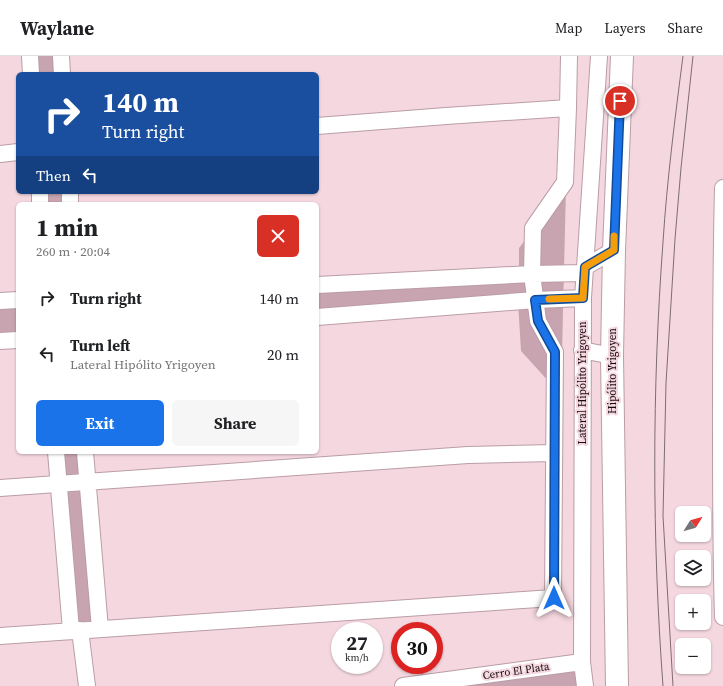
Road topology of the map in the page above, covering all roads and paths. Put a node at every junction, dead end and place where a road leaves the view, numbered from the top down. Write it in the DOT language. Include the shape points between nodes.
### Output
graph roads {
  1 [pos="30,56"];
  2 [pos="61,56"];
  3 [pos="569,56"];
  4 [pos="598,56"];
  5 [pos="622,56"];
  6 [pos="31,72"];
  7 [pos="62,72"];
  8 [pos="568,108"];
  9 [pos="319,126"];
  10 [pos="16,152"];
  11 [pos="0,154"];
  12 [pos="723,188"];
  13 [pos="614,250"];
  14 [pos="722,264"];
  15 [pos="585,270"];
  16 [pos="532,274"];
  17 [pos="319,285"];
  18 [pos="583,298"];
  19 [pos="16,300"];
  20 [pos="535,300"];
  21 [pos="0,301"];
  22 [pos="319,317"];
  23 [pos="16,340"];
  24 [pos="0,341"];
  25 [pos="582,350"];
  26 [pos="722,353"];
  27 [pos="612,356"];
  28 [pos="554,453"];
  29 [pos="56,454"];
  30 [pos="85,454"];
  31 [pos="87,481"];
  32 [pos="58,483"];
  33 [pos="0,488"];
  34 [pos="723,617"];
  35 [pos="100,629"];
  36 [pos="76,630"];
  37 [pos="0,636"];
  38 [pos="582,662"];
  39 [pos="467,682"];
  40 [pos="87,686"];
  41 [pos="403,686"];
  42 [pos="585,686"];
  43 [pos="617,686"];
  1 -- 6 [label="street"];
  2 -- 7 [label="street"];
  3 -- 8 [label="street"];
  4 -- 15 [label="street, Lateral Hipólito Yrigoyen"];
  5 -- 13 [label="main road, Hipólito Yrigoyen"];
  8 -- 9 [label="street"];
  8 -- 16 [label="street" via="565,182 533,228"];
  10 -- 11 [label="street"];
  12 -- 14 [label="street"];
  13 -- 15 [label="street"];
  13 -- 27 [label="main road, Hipólito Yrigoyen"];
  14 -- 26 [label="street"];
  15 -- 16 [label="street"];
  15 -- 18 [label="street, Lateral Hipólito Yrigoyen"];
  16 -- 17 [label="street"];
  16 -- 20 [label="street"];
  18 -- 20 [label="street"];
  18 -- 25 [label="street, Lateral Hipólito Yrigoyen"];
  19 -- 21 [label="street"];
  20 -- 22 [label="street"];
  20 -- 28 [label="street" via="538,321 555,352"];
  23 -- 24 [label="street"];
  25 -- 27 [label="street"];
  25 -- 38 [label="street, Lateral Hipólito Yrigoyen"];
  26 -- 34 [label="street"];
  27 -- 43 [label="main road, Hipólito Yrigoyen"];
  28 -- 31 [label="street" via="468,455"];
  28 -- 35 [label="street" via="554,598"];
  29 -- 32 [label="street"];
  30 -- 31 [label="street"];
  31 -- 32 [label="street"];
  31 -- 35 [label="street"];
  32 -- 33 [label="street"];
  32 -- 36 [label="street"];
  35 -- 36 [label="street"];
  36 -- 37 [label="street"];
  36 -- 40 [label="street"];
  38 -- 39 [label="street, Cerro El Plata"];
  38 -- 42 [label="street, Lateral Hipólito Yrigoyen"];
  39 -- 41 [label="street, Cerro El Plata"];
}
